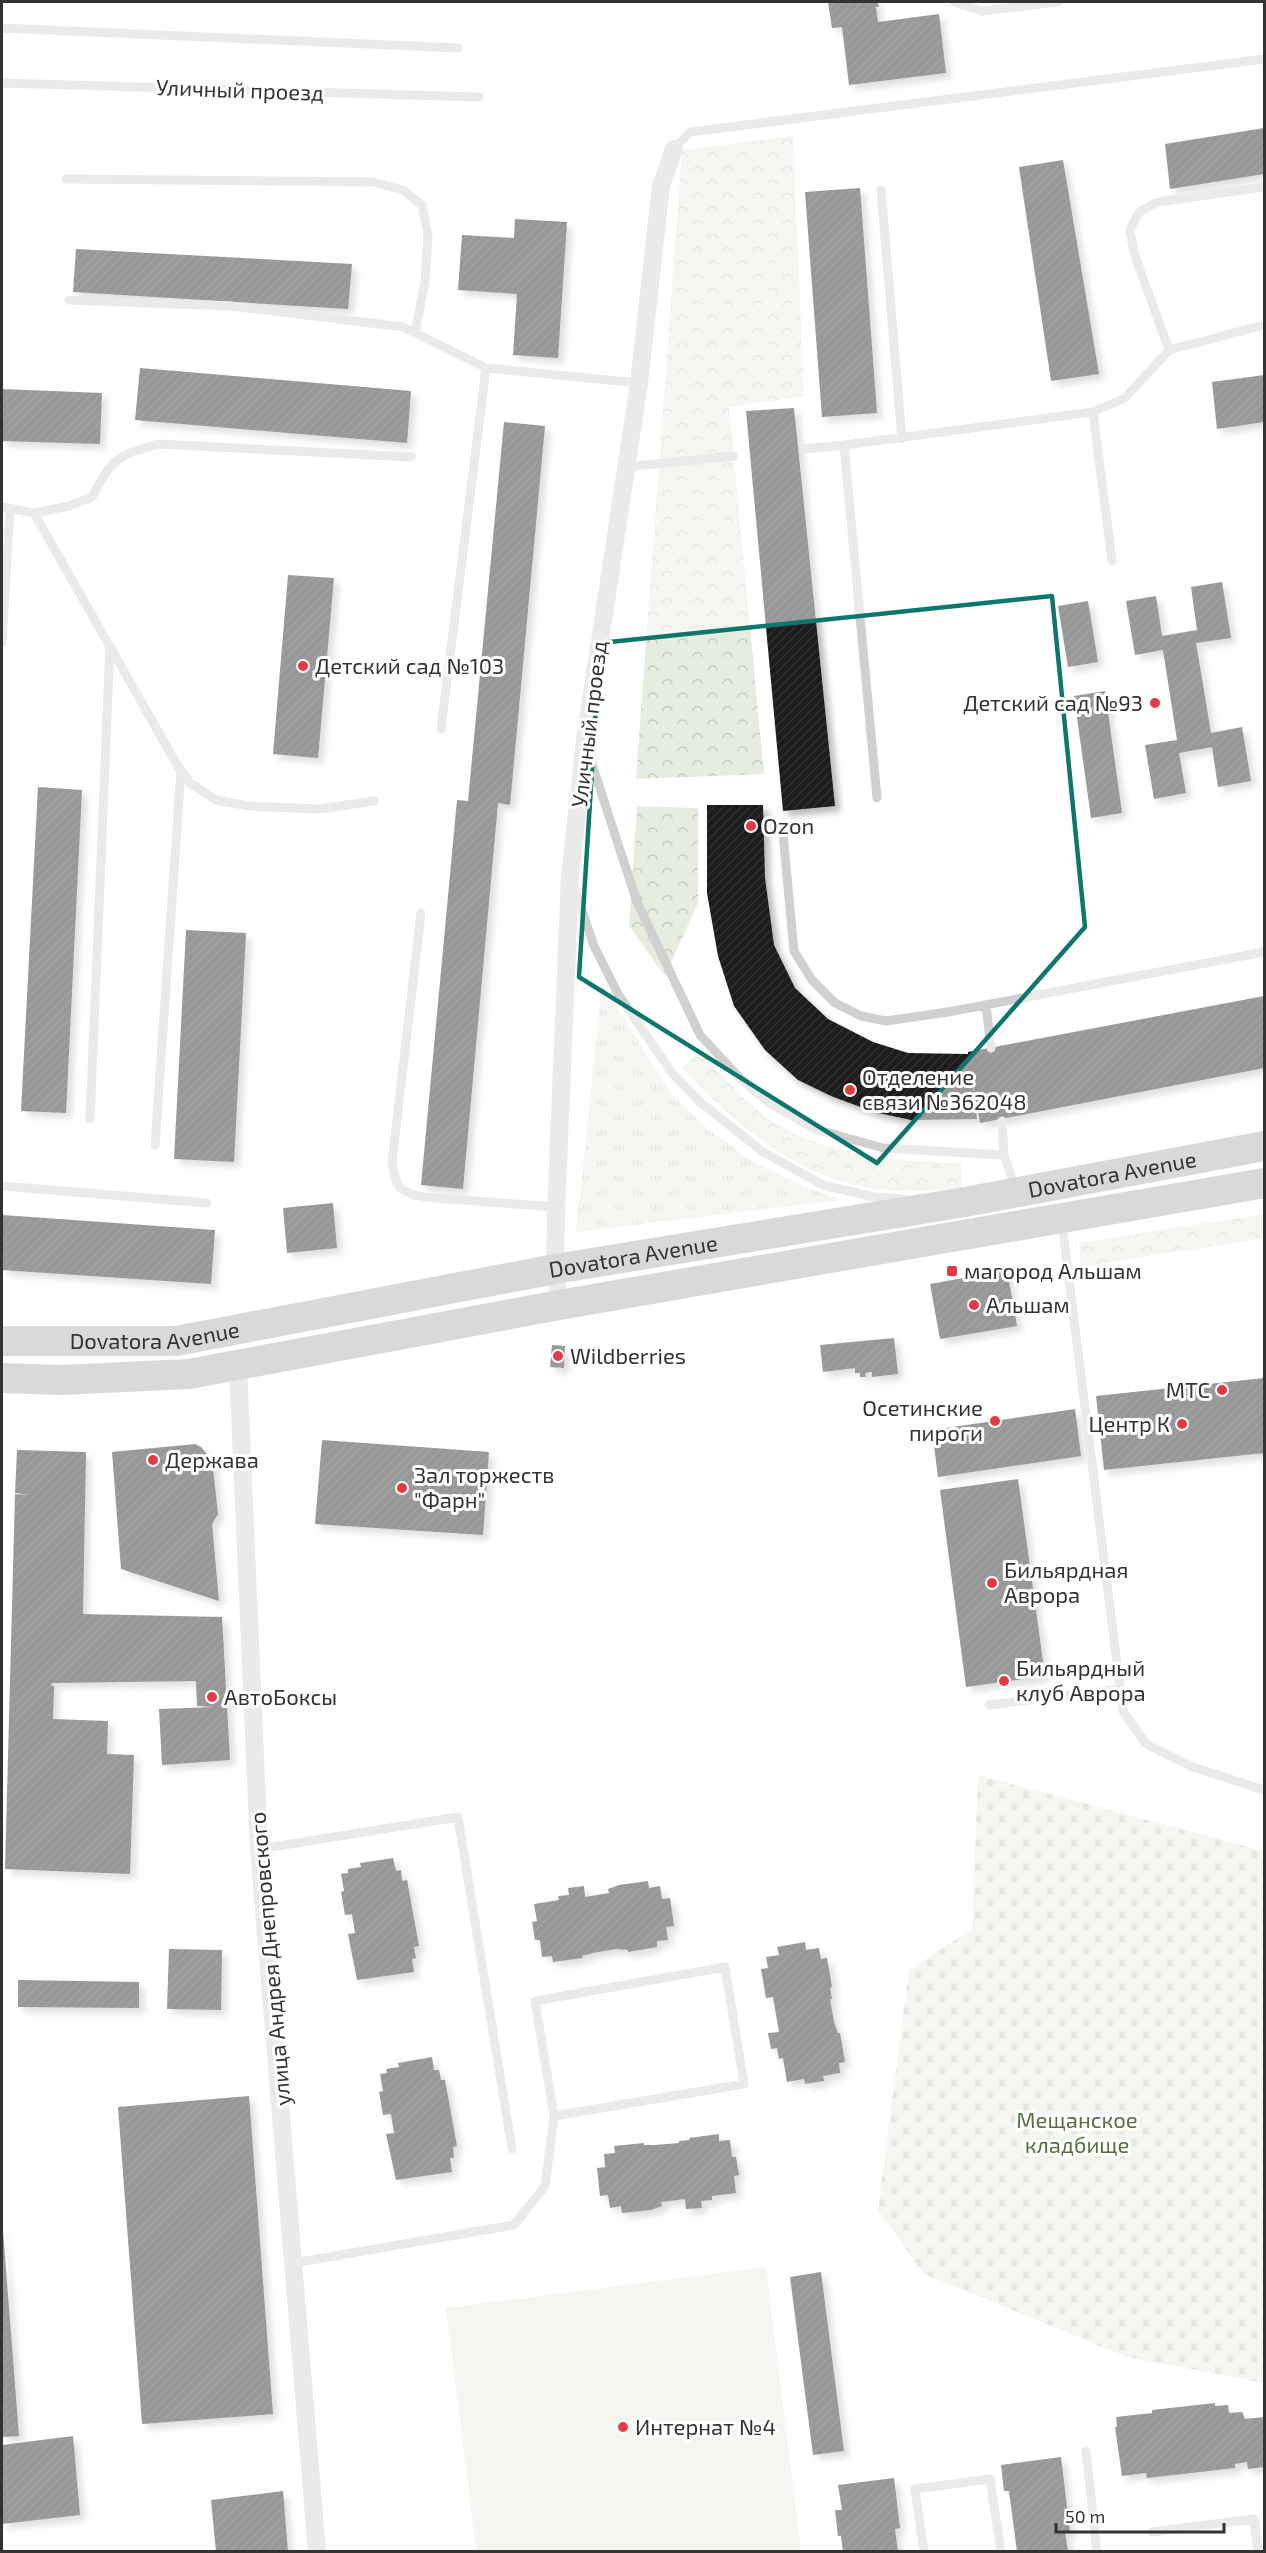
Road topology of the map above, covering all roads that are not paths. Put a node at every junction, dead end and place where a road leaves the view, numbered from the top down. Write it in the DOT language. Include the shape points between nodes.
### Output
graph roads {
  1 [pos="954,2"];
  2 [pos="1058,2"];
  3 [pos="2,28"];
  4 [pos="458,48"];
  5 [pos="1264,59"];
  6 [pos="2,83"];
  7 [pos="479,97"];
  8 [pos="674,149"];
  9 [pos="66,179"];
  10 [pos="1264,187"];
  11 [pos="881,190"];
  12 [pos="69,300"];
  13 [pos="1264,325"];
  14 [pos="415,333"];
  15 [pos="1169,350"];
  16 [pos="486,368"];
  17 [pos="639,383"];
  18 [pos="1093,412"];
  19 [pos="902,439"];
  20 [pos="844,445"];
  21 [pos="804,449"];
  22 [pos="734,456"];
  23 [pos="412,457"];
  24 [pos="625,467"];
  25 [pos="5,508"];
  26 [pos="34,513"];
  27 [pos="1112,561"];
  28 [pos="2,642"];
  29 [pos="110,646"];
  30 [pos="441,729"];
  31 [pos="585,740"];
  32 [pos="181,770"];
  33 [pos="878,798"];
  34 [pos="375,801"];
  35 [pos="783,834"];
  36 [pos="570,878"];
  37 [pos="421,913"];
  38 [pos="1264,952"];
  39 [pos="986,1005"];
  40 [pos="991,1048"];
  41 [pos="90,1119"];
  42 [pos="1002,1121"];
  43 [pos="154,1145"];
  44 [pos="1264,1146"];
  45 [pos="1004,1155"];
  46 [pos="1264,1183"];
  47 [pos="2,1185"];
  48 [pos="1017,1193"];
  49 [pos="964,1202"];
  50 [pos="207,1203"];
  51 [pos="556,1207"];
  52 [pos="1061,1218"];
  53 [pos="555,1269"];
  54 [pos="559,1305"];
  55 [pos="2,1341"];
  56 [pos="238,1366"];
  57 [pos="2,1378"];
  58 [pos="1120,1689"];
  59 [pos="989,1705"];
  60 [pos="1264,1790"];
  61 [pos="259,1849"];
  62 [pos="554,2116"];
  63 [pos="512,2149"];
  64 [pos="294,2263"];
  65 [pos="1086,2451"];
  66 [pos="1152,2532"];
  67 [pos="317,2552"];
  68 [pos="924,2552"];
  69 [pos="1001,2552"];
  70 [pos="1097,2552"];
  71 [pos="1258,2552"];
  1 -- 2 [label="lane" via="982,11"];
  3 -- 4 [label="lane"];
  5 -- 8 [label="lane" via="690,132"];
  6 -- 7 [label="lane, Уличный проезд"];
  8 -- 17 [label="street, Уличный проезд" via="661,186"];
  9 -- 14 [label="lane" via="372,182 403,190 422,205 428,236 425,282"];
  10 -- 15 [label="lane" via="1158,202 1139,212 1130,230 1134,253"];
  11 -- 19 [label="lane"];
  12 -- 14 [label="lane" via="231,306 403,327"];
  13 -- 15 [label="lane"];
  14 -- 16 [label="lane"];
  15 -- 18 [label="lane" via="1125,398"];
  16 -- 17 [label="lane"];
  16 -- 30 [label="lane"];
  17 -- 24 [label="street, Уличный проезд"];
  18 -- 19 [label="lane"];
  18 -- 27 [label="lane"];
  19 -- 20 [label="lane"];
  20 -- 21 [label="lane"];
  20 -- 33 [label="lane"];
  22 -- 24 [label="lane"];
  23 -- 26 [label="lane" via="158,444 122,454 106,470 92,496 69,506"];
  24 -- 31 [label="street, Уличный проезд"];
  25 -- 26 [label="lane"];
  25 -- 28 [label="lane"];
  26 -- 29 [label="lane"];
  29 -- 32 [label="lane"];
  29 -- 41 [label="lane"];
  31 -- 36 [label="street, Уличный проезд"];
  31 -- 45 [label="lane" via="637,902 700,1035 736,1075 766,1101 815,1129 883,1148"];
  32 -- 34 [label="lane" via="190,783 216,800 249,806 319,809"];
  32 -- 43 [label="lane"];
  35 -- 39 [label="lane" via="794,951 812,980 835,1003 861,1016 886,1021"];
  36 -- 49 [label="lane" via="594,946 618,994 672,1073 700,1102 763,1152 823,1185 874,1197"];
  36 -- 51 [label="street, Уличный проезд"];
  37 -- 51 [label="lane" via="392,1162 395,1182 405,1193 423,1197"];
  38 -- 39 [label="lane"];
  39 -- 40 [label="lane"];
  42 -- 45 [label="lane"];
  44 -- 48 [label="main road, Dovatora Avenue"];
  45 -- 48 [label="lane"];
  46 -- 52 [label="main road, Dovatora Avenue"];
  47 -- 50 [label="lane"];
  48 -- 49 [label="main road, Dovatora Avenue"];
  49 -- 53 [label="main road, Dovatora Avenue"];
  51 -- 53 [label="street, Уличный проезд"];
  52 -- 54 [label="main road, Dovatora Avenue"];
  52 -- 58 [label="lane"];
  53 -- 54 [label="street, Уличный проезд"];
  53 -- 55 [label="main road, Dovatora Avenue" via="176,1341"];
  54 -- 56 [label="main road, Dovatora Avenue"];
  56 -- 57 [label="main road, Dovatora Avenue" via="189,1374 61,1380"];
  56 -- 61 [label="street, улица Андрея Днепровского"];
  58 -- 59 [label="lane"];
  58 -- 60 [label="lane" via="1123,1711 1146,1744 1193,1767"];
  61 -- 63 [label="lane" via="458,1817"];
  61 -- 64 [label="street, улица Андрея Днепровского"];
  62 -- 62 [label="lane" via="535,2001 725,1967 744,2084"];
  62 -- 64 [label="lane" via="545,2186 514,2225"];
  64 -- 67 [label="street, улица Андрея Днепровского"];
  65 -- 70 [label="lane"];
  66 -- 71 [label="lane" via="1254,2518"];
  68 -- 69 [label="lane" via="915,2489 990,2478"];
}
